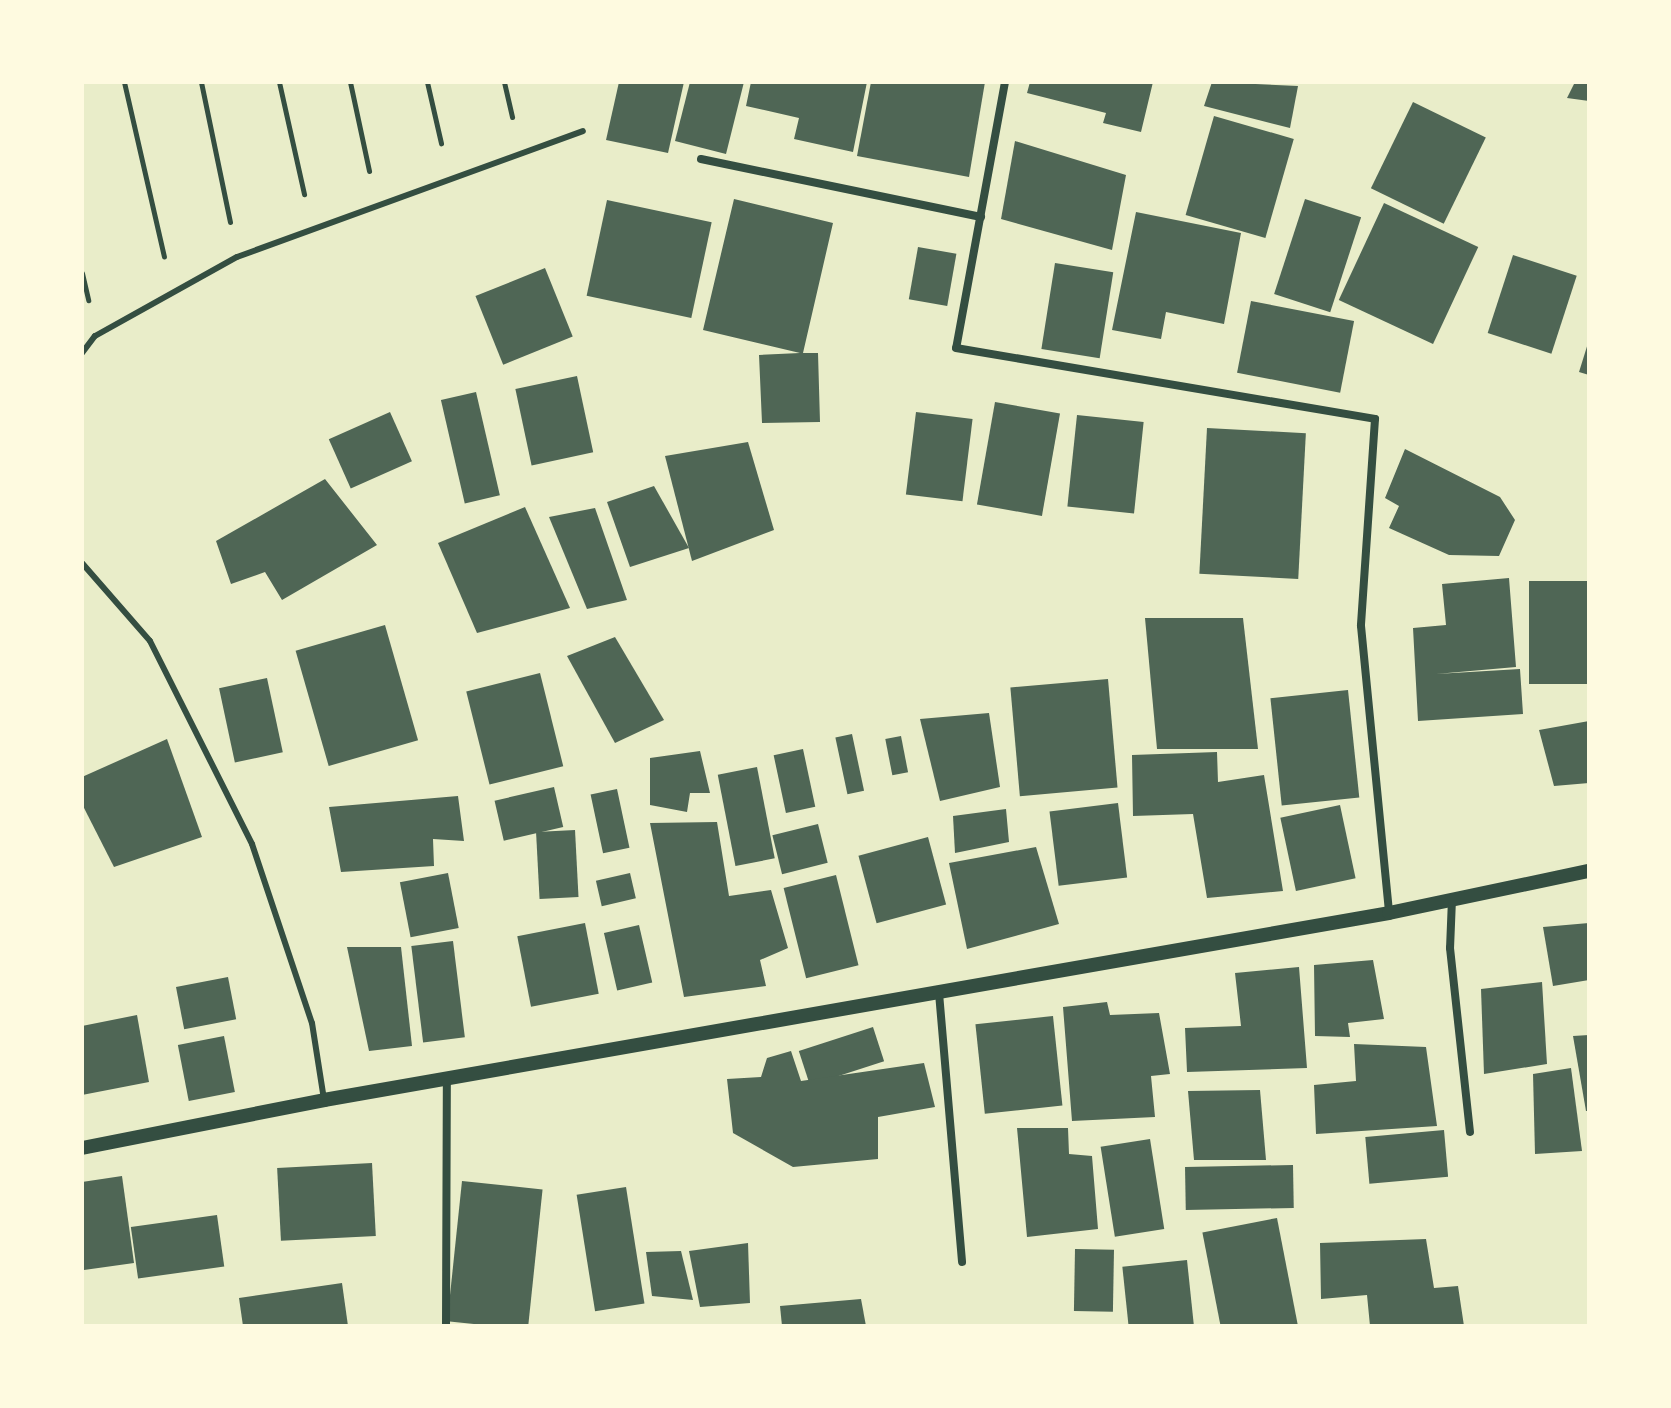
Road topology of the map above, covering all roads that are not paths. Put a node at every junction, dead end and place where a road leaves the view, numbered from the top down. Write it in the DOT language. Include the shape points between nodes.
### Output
graph roads {
  1 [pos="1005,82"];
  2 [pos="583,131"];
  3 [pos="701,159"];
  4 [pos="981,217"];
  5 [pos="82,353"];
  6 [pos="82,563"];
  7 [pos="1589,871"];
  8 [pos="1452,897"];
  9 [pos="1389,913"];
  10 [pos="939,993"];
  11 [pos="447,1078"];
  12 [pos="324,1100"];
  13 [pos="1470,1132"];
  14 [pos="82,1148"];
  15 [pos="962,1262"];
  16 [pos="446,1326"];
  1 -- 4 [label="street"];
  2 -- 5 [label="lane" via="237,257 95,336"];
  3 -- 4 [label="street"];
  4 -- 9 [label="street" via="956,348 1375,419 1361,626"];
  6 -- 12 [label="lane" via="150,641 252,844 312,1023"];
  7 -- 8 [label="street"];
  8 -- 9 [label="street"];
  8 -- 13 [label="street" via="1450,948"];
  9 -- 10 [label="street"];
  10 -- 11 [label="street"];
  10 -- 15 [label="street"];
  11 -- 12 [label="street"];
  11 -- 16 [label="street"];
  12 -- 14 [label="street"];
}
